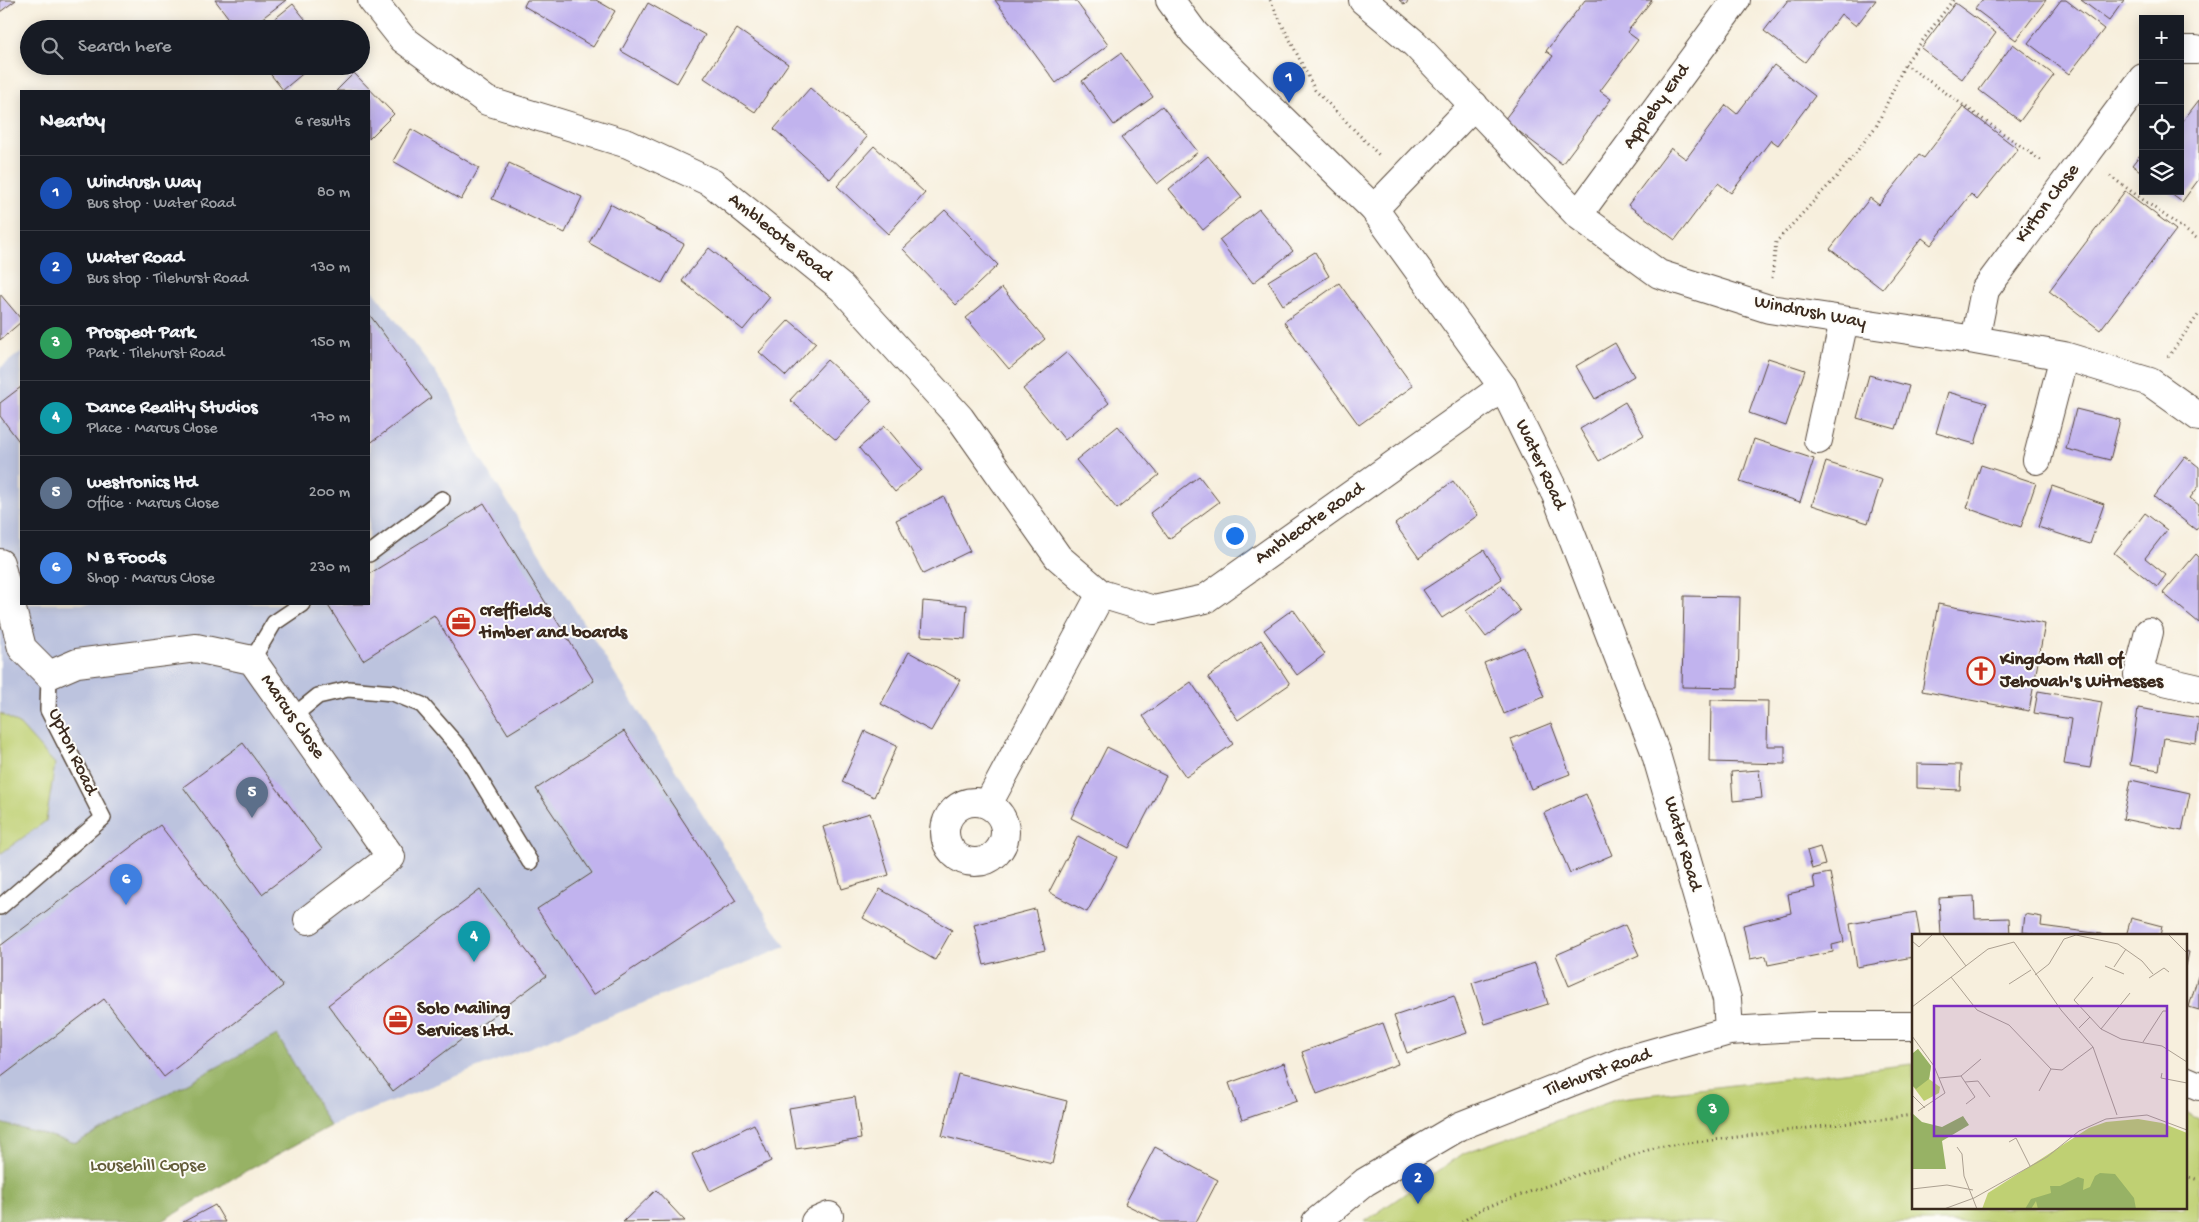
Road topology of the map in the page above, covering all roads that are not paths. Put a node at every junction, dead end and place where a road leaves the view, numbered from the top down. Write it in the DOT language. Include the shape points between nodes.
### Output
graph roads {
  1 [pos="372,0"];
  2 [pos="1170,0"];
  3 [pos="1363,0"];
  4 [pos="1736,0"];
  5 [pos="2139,83"];
  6 [pos="1474,105"];
  7 [pos="1374,209"];
  8 [pos="1578,214"];
  9 [pos="1844,321"];
  10 [pos="1975,340"];
  11 [pos="2064,356"];
  12 [pos="1504,387"];
  13 [pos="2199,417"];
  14 [pos="1818,440"];
  15 [pos="2037,460"];
  16 [pos="442,499"];
  17 [pos="370,553"];
  18 [pos="0,563"];
  19 [pos="1101,594"];
  20 [pos="301,605"];
  21 [pos="2149,632"];
  22 [pos="252,660"];
  23 [pos="49,675"];
  24 [pos="2199,689"];
  25 [pos="292,717"];
  26 [pos="988,804"];
  27 [pos="530,862"];
  28 [pos="0,907"];
  29 [pos="308,920"];
  30 [pos="1912,1026"];
  31 [pos="1730,1031"];
  32 [pos="2186,1080"];
  33 [pos="2199,1086"];
  34 [pos="1316,1222"];
  1 -- 19 [label="street, Amblecote Road" via="403,39 487,101 628,144 712,183 834,282 960,418 1058,557"];
  2 -- 7 [label="street, Water Road" via="1195,34"];
  3 -- 6 [label="street, Windrush Way" via="1415,44"];
  4 -- 8 [label="street, Appleby End"];
  5 -- 10 [label="street, Kirton Close" via="1985,290"];
  6 -- 7 [label="street"];
  6 -- 8 [label="street, Windrush Way"];
  7 -- 12 [label="street, Water Road"];
  8 -- 9 [label="street, Windrush Way" via="1659,274 1769,308"];
  9 -- 10 [label="street, Windrush Way"];
  9 -- 14 [label="street"];
  10 -- 11 [label="street, Windrush Way"];
  11 -- 13 [label="street, Windrush Way" via="2150,382"];
  11 -- 15 [label="street"];
  12 -- 19 [label="street, Amblecote Road" via="1205,599 1154,610"];
  12 -- 31 [label="street, Water Road" via="1556,496 1655,751 1727,999"];
  16 -- 17 [label="lane"];
  18 -- 23 [label="street" via="22,648"];
  19 -- 26 [label="street"];
  20 -- 22 [label="lane" via="274,623"];
  21 -- 24 [label="street" via="2138,675"];
  22 -- 23 [label="street, Marcus Close" via="196,648 77,663"];
  22 -- 25 [label="street, Marcus Close"];
  23 -- 28 [label="lane, Upton Road" via="48,710 103,818"];
  25 -- 27 [label="lane" via="318,696 348,689 393,693 422,705 463,752"];
  25 -- 29 [label="street, Marcus Close" via="391,857"];
  30 -- 31 [label="street, Tilehurst Road" via="1815,1026"];
  31 -- 34 [label="street, Tilehurst Road" via="1624,1062 1460,1126 1365,1182"];
  32 -- 33 [label="street"];
}
